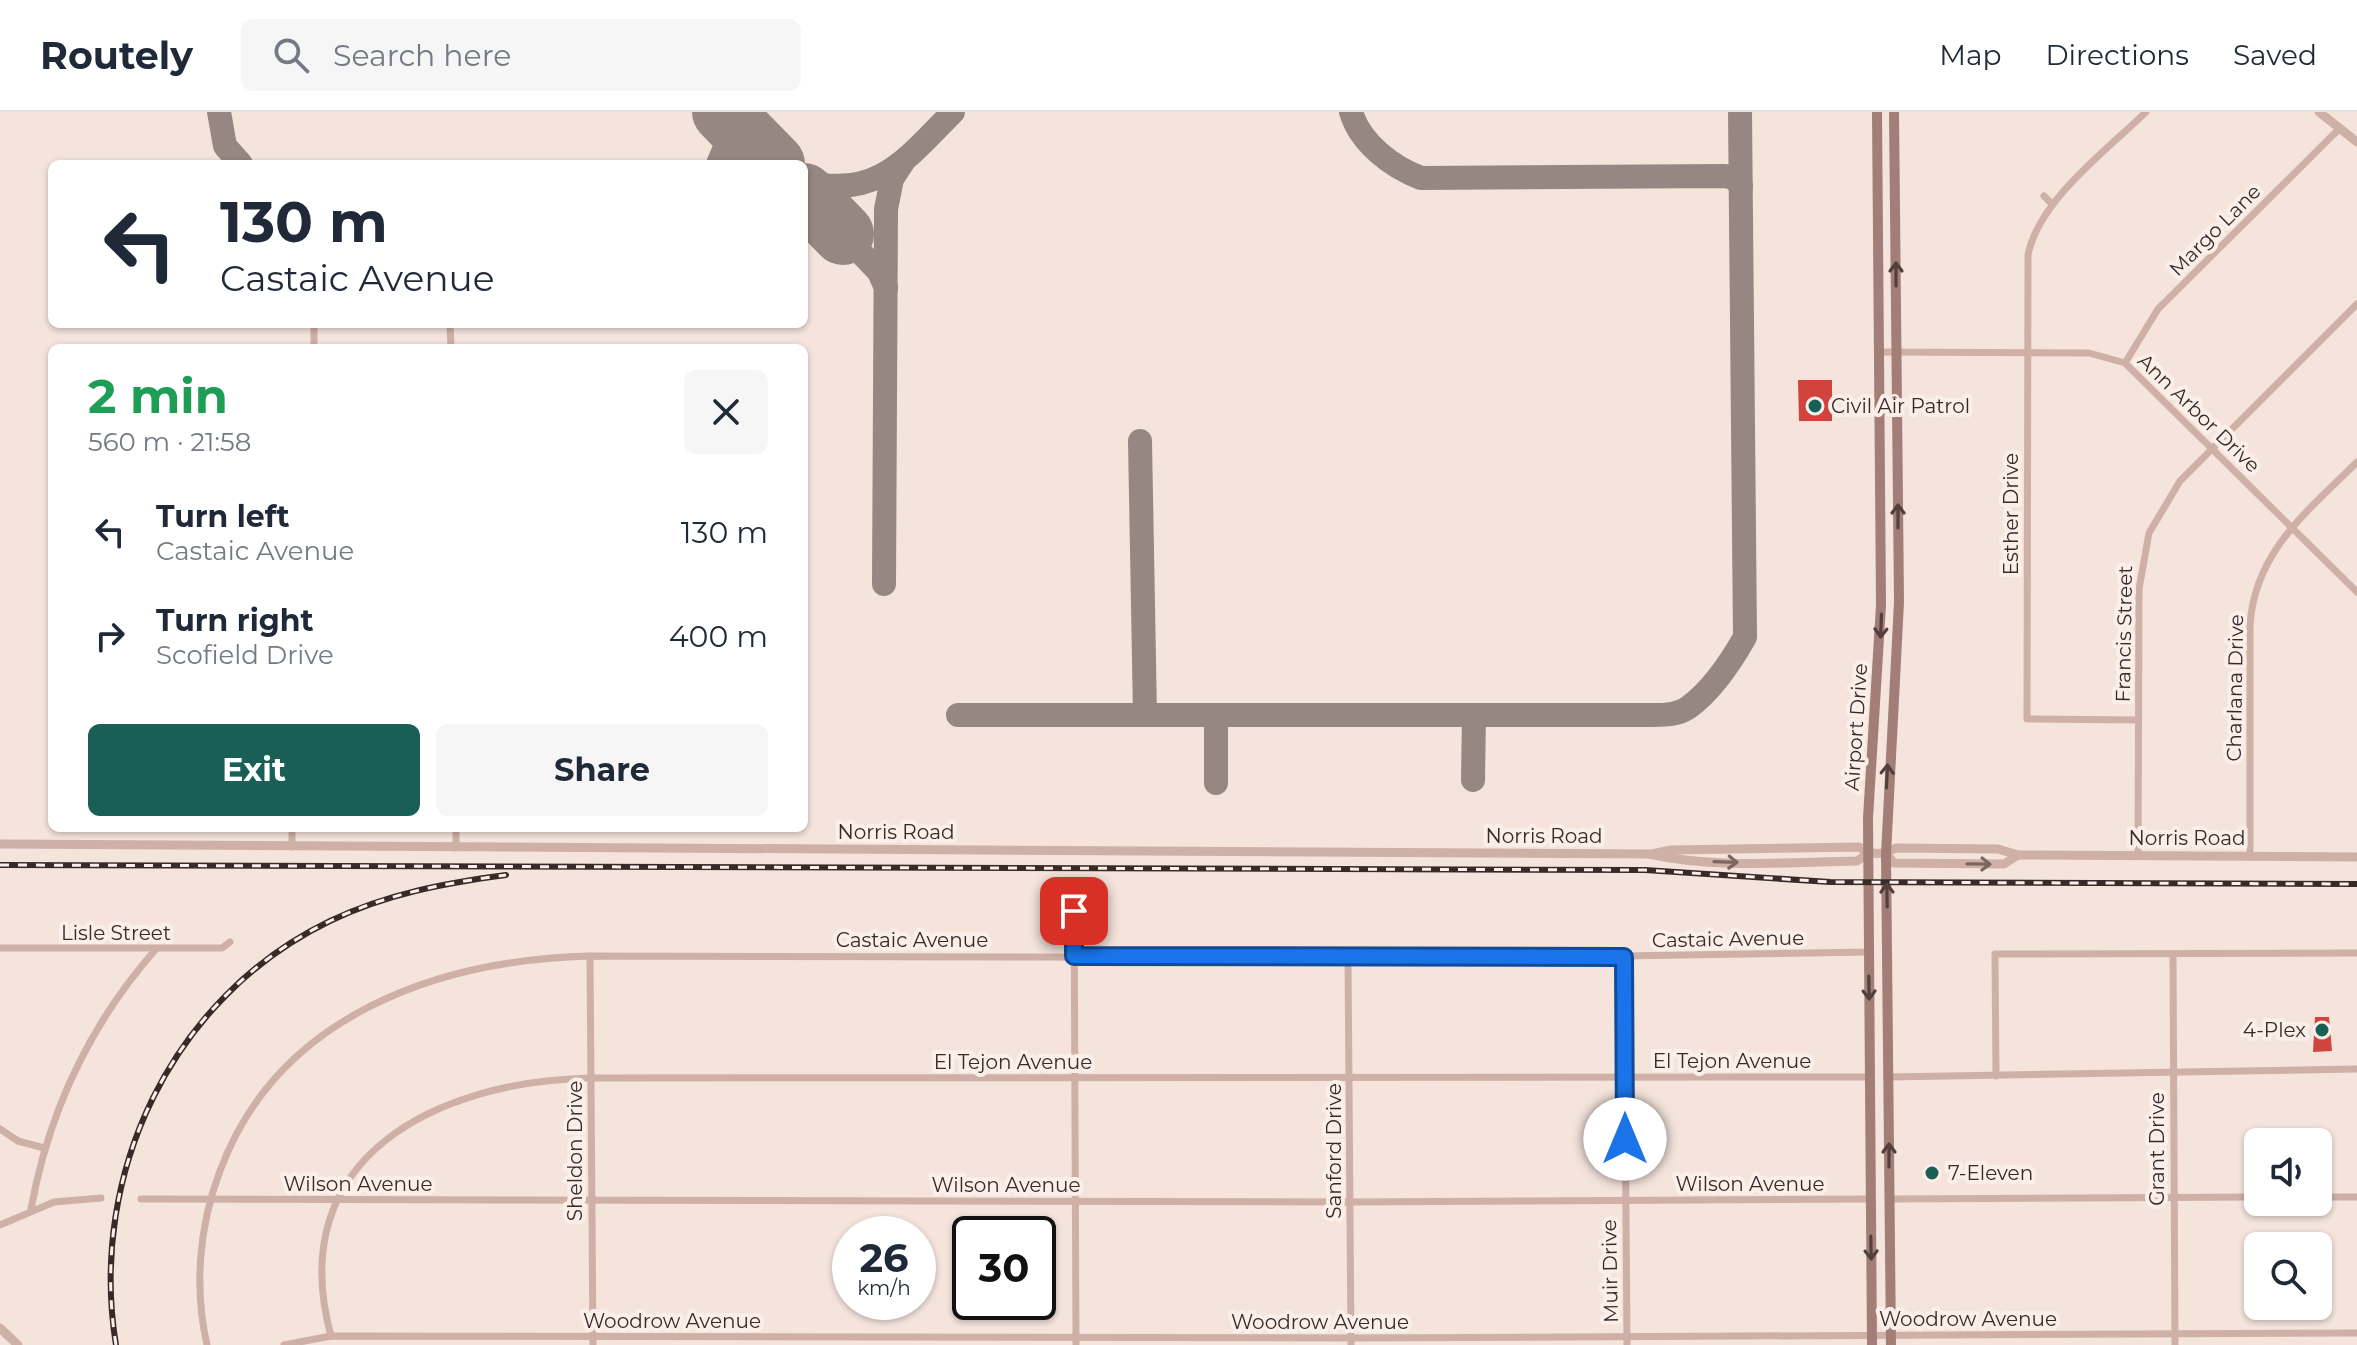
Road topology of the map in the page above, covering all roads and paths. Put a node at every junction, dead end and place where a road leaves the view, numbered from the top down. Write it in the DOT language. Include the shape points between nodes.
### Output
graph roads {
  1 [pos="1877,112"];
  2 [pos="1894,112"];
  3 [pos="2146,112"];
  4 [pos="2319,112"];
  5 [pos="2339,129"];
  6 [pos="2357,142"];
  7 [pos="2044,196"];
  8 [pos="2052,204"];
  9 [pos="2357,304"];
  10 [pos="1880,352"];
  11 [pos="1897,352"];
  12 [pos="2028,353"];
  13 [pos="2125,363"];
  14 [pos="2213,447"];
  15 [pos="2357,462"];
  16 [pos="2292,526"];
  17 [pos="2357,592"];
  18 [pos="2138,720"];
  19 [pos="292,832"];
  20 [pos="456,832"];
  21 [pos="0,844"];
  22 [pos="292,847"];
  23 [pos="456,848"];
  24 [pos="1868,854"];
  25 [pos="1886,854"];
  26 [pos="2018,855"];
  27 [pos="2138,856"];
  28 [pos="2250,856"];
  29 [pos="2357,857"];
  30 [pos="1074,889"];
  31 [pos="230,942"];
  32 [pos="0,948"];
  33 [pos="156,949"];
  34 [pos="1869,952"];
  35 [pos="2357,953"];
  36 [pos="2173,954"];
  37 [pos="590,956"];
  38 [pos="1074,956"];
  39 [pos="1348,957"];
  40 [pos="1624,957"];
  41 [pos="2357,1069"];
  42 [pos="2173,1071"];
  43 [pos="1996,1076"];
  44 [pos="1869,1077"];
  45 [pos="1889,1077"];
  46 [pos="591,1078"];
  47 [pos="1075,1078"];
  48 [pos="1625,1078"];
  49 [pos="1349,1079"];
  50 [pos="0,1129"];
  51 [pos="44,1148"];
  52 [pos="2244,1197"];
  53 [pos="2332,1197"];
  54 [pos="2357,1197"];
  55 [pos="101,1198"];
  56 [pos="2174,1198"];
  57 [pos="141,1199"];
  58 [pos="210,1199"];
  59 [pos="1871,1199"];
  60 [pos="1890,1199"];
  61 [pos="339,1200"];
  62 [pos="592,1201"];
  63 [pos="1076,1201"];
  64 [pos="1626,1201"];
  65 [pos="1350,1202"];
  66 [pos="31,1209"];
  67 [pos="0,1225"];
  68 [pos="0,1328"];
  69 [pos="2357,1333"];
  70 [pos="2174,1334"];
  71 [pos="331,1336"];
  72 [pos="1872,1340"];
  73 [pos="1891,1340"];
  74 [pos="593,1341"];
  75 [pos="1076,1341"];
  76 [pos="1351,1341"];
  77 [pos="1627,1341"];
  78 [pos="18,1345"];
  79 [pos="207,1345"];
  80 [pos="284,1345"];
  81 [pos="2175,1345"];
  1 -- 10 [label="main road, Airport Drive"];
  11 -- 2 [label="main road, Airport Drive, one-way"];
  3 -- 8 [label="street, Esther Drive"];
  4 -- 5 [label="street"];
  5 -- 6 [label="street"];
  5 -- 13 [label="street, Margo Lane" via="2158,309"];
  7 -- 8 [label="street"];
  8 -- 12 [label="street, Esther Drive" via="2035,230 2028,255"];
  9 -- 14 [label="street, Francis Street"];
  10 -- 11 [label="street, Ann Arbor Drive"];
  10 -- 24 [label="main road, Airport Drive, one-way" via="1881,625"];
  11 -- 12 [label="street, Ann Arbor Drive"];
  25 -- 11 [label="main road, Airport Drive, one-way" via="1899,602"];
  12 -- 13 [label="street, Ann Arbor Drive" via="2089,353"];
  12 -- 18 [label="street, Esther Drive" via="2027,719"];
  13 -- 14 [label="street, Ann Arbor Drive"];
  14 -- 16 [label="street, Ann Arbor Drive"];
  14 -- 18 [label="street, Francis Street" via="2167,497 2143,552"];
  15 -- 16 [label="street, Charlana Drive"];
  16 -- 17 [label="street, Ann Arbor Drive"];
  16 -- 28 [label="street, Charlana Drive" via="2265,564 2251,608"];
  18 -- 27 [label="street, Francis Street"];
  19 -- 22 [label="street"];
  20 -- 23 [label="street"];
  21 -- 22 [label="street, Norris Road"];
  22 -- 23 [label="street, Norris Road"];
  23 -- 24 [label="street, Norris Road" via="1649,854 1859,847"];
  24 -- 25 [label="street, Norris Road"];
  24 -- 34 [label="main road, Airport Drive"];
  25 -- 26 [label="street, Norris Road" via="1896,848 1984,849"];
  25 -- 26 [label="street, Norris Road, one-way" via="1894,863 2004,864"];
  45 -- 25 [label="main road, Airport Drive, one-way"];
  26 -- 27 [label="street, Norris Road"];
  27 -- 28 [label="street, Norris Road"];
  28 -- 29 [label="street, Norris Road"];
  30 -- 38 [label="street"];
  31 -- 33 [label="street, Lisle Street" via="222,948"];
  32 -- 33 [label="street, Lisle Street"];
  33 -- 51 [label="street" via="116,998 81,1055"];
  34 -- 40 [label="street, Castaic Avenue"];
  34 -- 44 [label="main road, Airport Drive, one-way"];
  35 -- 36 [label="street"];
  36 -- 42 [label="street, Grant Drive"];
  36 -- 43 [label="street" via="1995,954"];
  37 -- 38 [label="street, Castaic Avenue"];
  37 -- 46 [label="street, Sheldon Drive"];
  37 -- 58 [label="street, Castaic Avenue" via="533,959 463,972 387,996 339,1021 297,1054 261,1094 236,1134"];
  38 -- 39 [label="street, Castaic Avenue"];
  38 -- 47 [label="street"];
  39 -- 40 [label="street, Castaic Avenue"];
  39 -- 49 [label="street, Sanford Drive"];
  40 -- 48 [label="street, Muir Drive"];
  41 -- 42 [label="street"];
  42 -- 43 [label="street"];
  42 -- 56 [label="street, Grant Drive"];
  43 -- 45 [label="street"];
  44 -- 48 [label="street, El Tejon Avenue"];
  44 -- 59 [label="main road, Airport Drive"];
  60 -- 45 [label="main road, Airport Drive, one-way"];
  46 -- 47 [label="street, El Tejon Avenue"];
  46 -- 61 [label="street, El Tejon Avenue" via="513,1085 426,1112 376,1147"];
  46 -- 62 [label="street, Sheldon Drive"];
  47 -- 49 [label="street, El Tejon Avenue"];
  47 -- 63 [label="street"];
  48 -- 49 [label="street, El Tejon Avenue"];
  48 -- 64 [label="street, Muir Drive"];
  49 -- 65 [label="street, Sanford Drive"];
  50 -- 51 [label="street"];
  51 -- 66 [label="street"];
  52 -- 56 [label="street"];
  53 -- 54 [label="street"];
  55 -- 66 [label="street" via="75,1198"];
  56 -- 60 [label="street"];
  56 -- 70 [label="street, Grant Drive"];
  57 -- 58 [label="street, Wilson Avenue"];
  58 -- 61 [label="street, Wilson Avenue"];
  58 -- 79 [label="street, Castaic Avenue" via="200,1284"];
  59 -- 64 [label="street, Wilson Avenue"];
  59 -- 72 [label="main road, Airport Drive, one-way"];
  60 -- 73 [label="main road, Airport Drive"];
  61 -- 62 [label="street, Wilson Avenue"];
  61 -- 71 [label="street, El Tejon Avenue" via="323,1260 323,1302"];
  62 -- 63 [label="street, Wilson Avenue"];
  62 -- 74 [label="street, Sheldon Drive"];
  63 -- 65 [label="street, Wilson Avenue"];
  63 -- 75 [label="street"];
  64 -- 65 [label="street, Wilson Avenue"];
  64 -- 77 [label="street, Muir Drive"];
  65 -- 76 [label="street, Sanford Drive"];
  66 -- 67 [label="street"];
  68 -- 78 [label="street"];
  69 -- 70 [label="street, Woodrow Avenue"];
  70 -- 73 [label="street, Woodrow Avenue"];
  70 -- 81 [label="street, Grant Drive"];
  71 -- 74 [label="street, Woodrow Avenue"];
  71 -- 80 [label="street, Woodrow Avenue"];
  72 -- 73 [label="street, Woodrow Avenue"];
  72 -- 77 [label="street, Woodrow Avenue"];
  74 -- 75 [label="street, Woodrow Avenue"];
  75 -- 76 [label="street, Woodrow Avenue"];
  76 -- 77 [label="street, Woodrow Avenue"];
}
